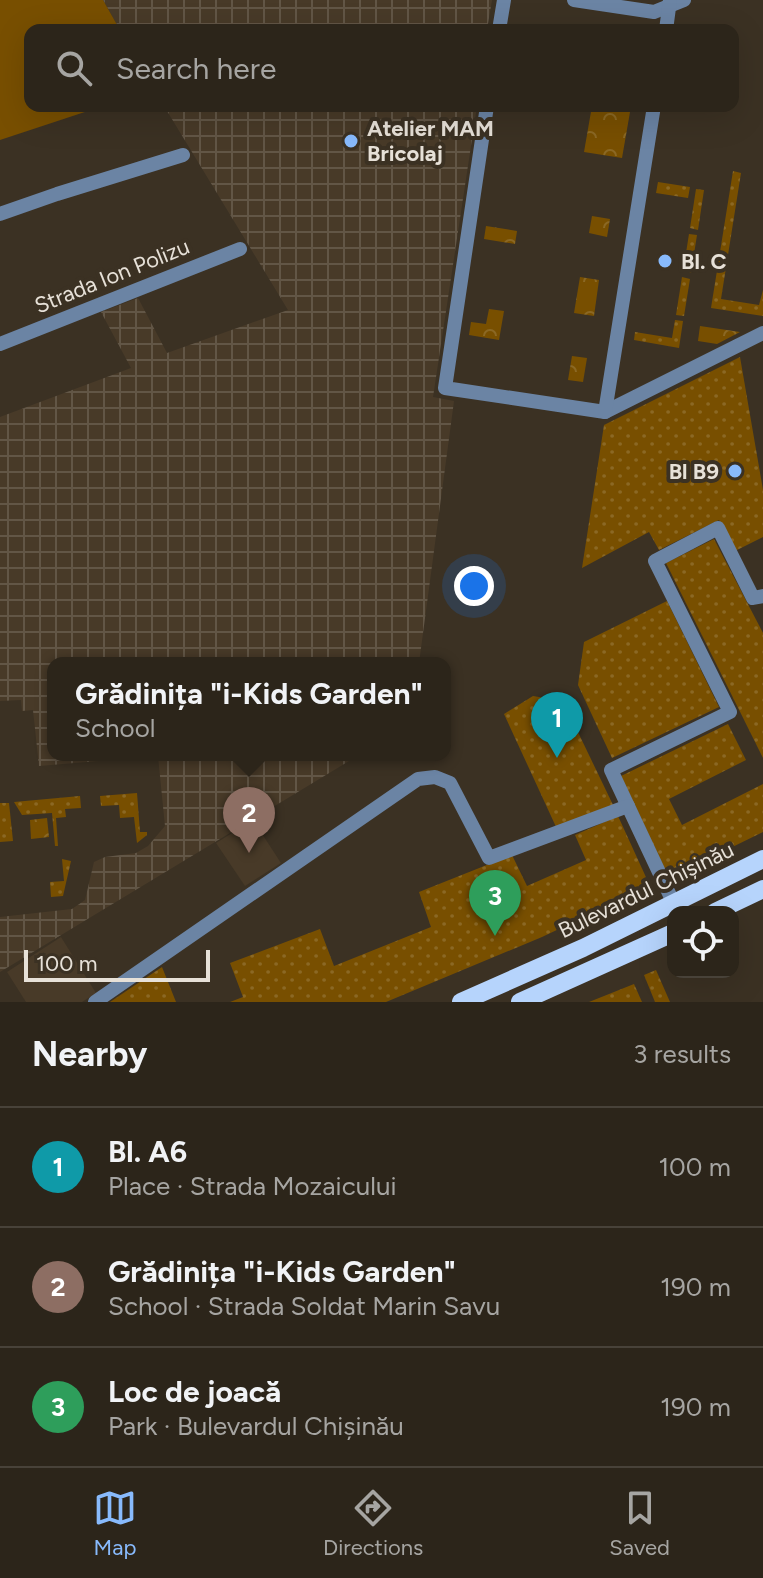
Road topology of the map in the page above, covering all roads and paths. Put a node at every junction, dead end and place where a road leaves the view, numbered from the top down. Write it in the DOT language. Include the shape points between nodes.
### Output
graph roads {
  1 [pos="504,0"];
  2 [pos="574,0"];
  3 [pos="684,0"];
  4 [pos="670,4"];
  5 [pos="500,24"];
  6 [pos="667,24"];
  7 [pos="486,112"];
  8 [pos="653,112"];
  9 [pos="183,155"];
  10 [pos="0,214"];
  11 [pos="240,249"];
  12 [pos="763,333"];
  13 [pos="0,344"];
  14 [pos="605,412"];
  15 [pos="758,597"];
  16 [pos="628,806"];
  17 [pos="763,859"];
  18 [pos="763,889"];
  19 [pos="674,904"];
  20 [pos="728,906"];
  21 [pos="667,936"];
  22 [pos="95,1002"];
  23 [pos="461,1002"];
  24 [pos="520,1002"];
  1 -- 5 [label="street"];
  2 -- 4 [label="street" via="647,12"];
  3 -- 4 [label="street"];
  4 -- 6 [label="street"];
  7 -- 14 [label="street" via="445,388"];
  8 -- 14 [label="street"];
  9 -- 10 [label="street"];
  11 -- 13 [label="street, Strada Ion Polizu"];
  12 -- 14 [label="street"];
  15 -- 16 [label="street" via="718,528 655,561 730,712 611,770"];
  16 -- 19 [label="street"];
  16 -- 22 [label="street" via="489,858 450,783 427,777 407,785"];
  17 -- 19 [label="main road, Bulevardul Chișinău"];
  18 -- 20 [label="main road"];
  19 -- 23 [label="main road, Bulevardul Chișinău"];
  21 -- 24 [label="main road"];
}
